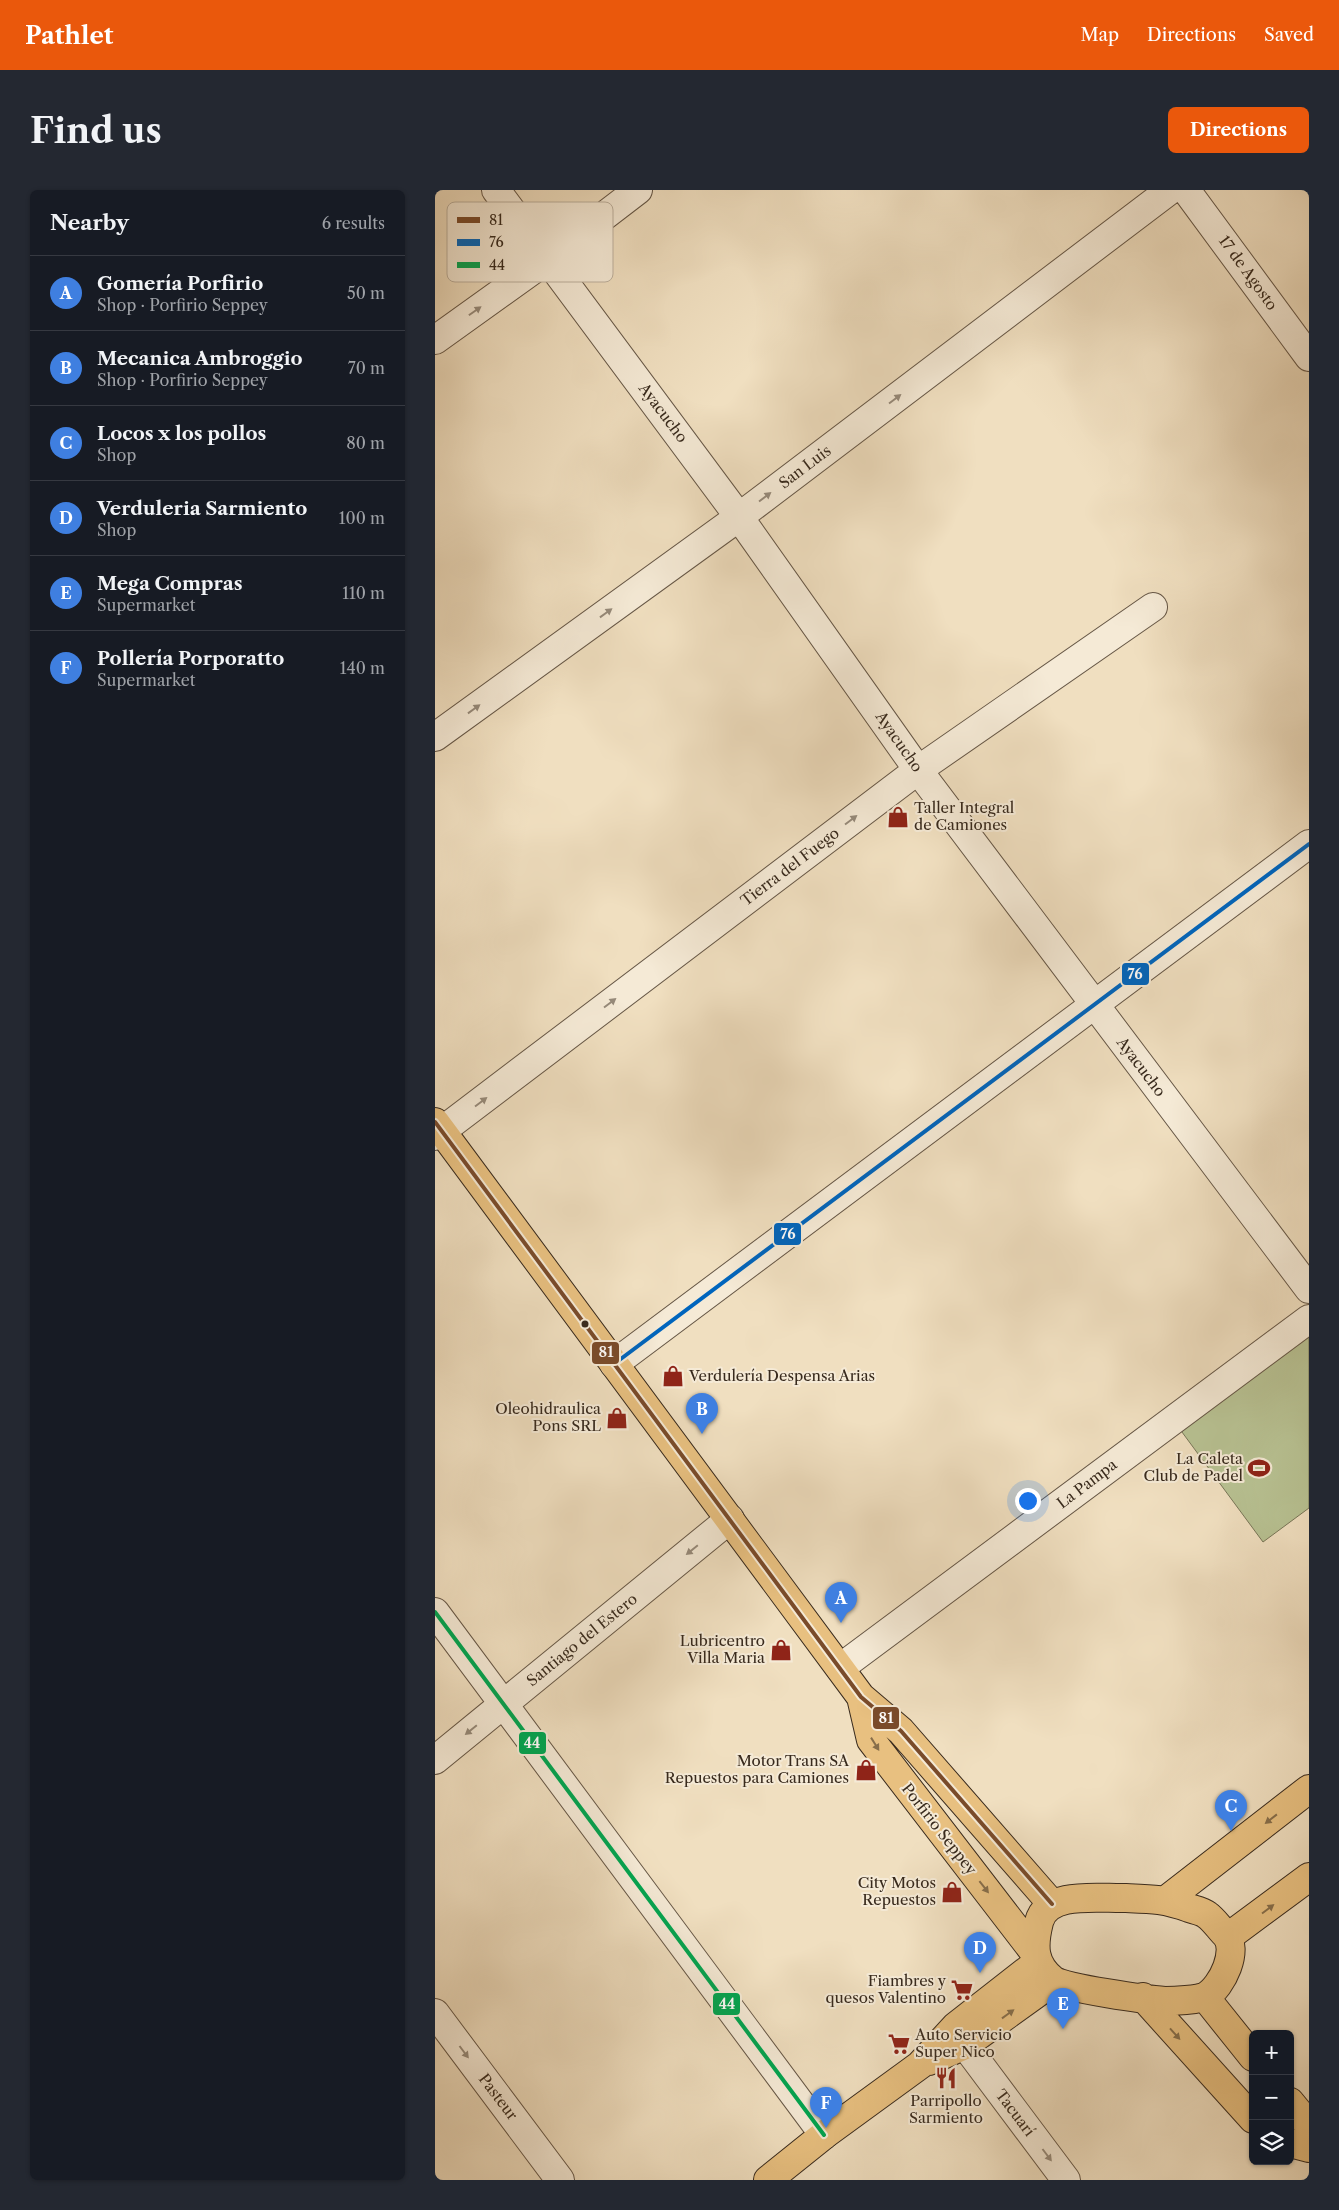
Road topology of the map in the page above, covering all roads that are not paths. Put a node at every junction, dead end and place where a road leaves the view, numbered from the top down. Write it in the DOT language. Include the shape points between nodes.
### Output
graph roads {
  1 [pos="496,190"];
  2 [pos="638,190"];
  3 [pos="1170,190"];
  4 [pos="1186,190"];
  5 [pos="505,202"];
  6 [pos="613,209"];
  7 [pos="516,282"];
  8 [pos="565,282"];
  9 [pos="435,340"];
  10 [pos="1309,357"];
  11 [pos="739,516"];
  12 [pos="1153,607"];
  13 [pos="435,737"];
  14 [pos="918,770"];
  15 [pos="1309,844"];
  16 [pos="1095,1005"];
  17 [pos="437,1130"];
  18 [pos="1309,1289"];
  19 [pos="1309,1318"];
  20 [pos="614,1364"];
  21 [pos="730,1519"];
  22 [pos="435,1612"];
  23 [pos="840,1668"];
  24 [pos="861,1697"];
  25 [pos="504,1704"];
  26 [pos="435,1760"];
  27 [pos="1309,1788"];
  28 [pos="1309,1877"];
  29 [pos="1166,1900"];
  30 [pos="1051,1904"];
  31 [pos="1228,1937"];
  32 [pos="1042,1965"];
  33 [pos="1205,1997"];
  34 [pos="1143,1998"];
  35 [pos="435,2013"];
  36 [pos="965,2045"];
  37 [pos="1249,2052"];
  38 [pos="920,2064"];
  39 [pos="1294,2107"];
  40 [pos="1249,2115"];
  41 [pos="1309,2125"];
  42 [pos="824,2135"];
  43 [pos="1294,2144"];
  44 [pos="1309,2148"];
  45 [pos="560,2180"];
  46 [pos="769,2180"];
  47 [pos="1065,2180"];
  1 -- 5 [label="street, Ayacucho"];
  2 -- 6 [label="street"];
  11 -- 3 [label="street, San Luis, one-way"];
  4 -- 10 [label="street, 17 de Agosto"];
  9 -- 7 [label="street, one-way"];
  8 -- 11 [label="street, Ayacucho"];
  13 -- 11 [label="street, San Luis, one-way"];
  11 -- 14 [label="street, Ayacucho"];
  12 -- 14 [label="street, Tierra del Fuego"];
  14 -- 16 [label="street, Ayacucho"];
  17 -- 14 [label="street, Tierra del Fuego, one-way"];
  15 -- 16 [label="street"];
  16 -- 18 [label="street, Ayacucho"];
  16 -- 20 [label="street"];
  17 -- 20 [label="main road, Porfirio Seppey"];
  19 -- 23 [label="street, La Pampa"];
  20 -- 21 [label="main road, Porfirio Seppey"];
  21 -- 23 [label="main road, Porfirio Seppey"];
  21 -- 25 [label="street, Santiago del Estero, one-way"];
  22 -- 25 [label="street"];
  23 -- 24 [label="main road, Porfirio Seppey"];
  24 -- 30 [label="main road, Porfirio Seppey" via="901,1731"];
  24 -- 32 [label="main road, Porfirio Seppey, one-way" via="871,1740"];
  25 -- 26 [label="street, Santiago del Estero, one-way"];
  25 -- 42 [label="street"];
  27 -- 29 [label="main road, one-way"];
  31 -- 28 [label="main road, one-way"];
  29 -- 30 [label="main road" via="1066,1899"];
  29 -- 31 [label="main road" via="1206,1914"];
  30 -- 32 [label="main road" via="1040,1915"];
  31 -- 33 [label="main road" via="1231,1957 1221,1981"];
  32 -- 34 [label="main road" via="1071,1987"];
  36 -- 32 [label="main road, one-way"];
  32 -- 38 [label="main road" via="955,2026"];
  33 -- 34 [label="main road" via="1165,2001"];
  33 -- 37 [label="main road"];
  34 -- 40 [label="main road, one-way"];
  35 -- 45 [label="street, Pasteur, one-way"];
  36 -- 38 [label="main road"];
  36 -- 47 [label="street, Tacuarí, one-way"];
  38 -- 42 [label="main road"];
  39 -- 41 [label="main road"];
  42 -- 46 [label="main road"];
  43 -- 44 [label="main road"];
}
